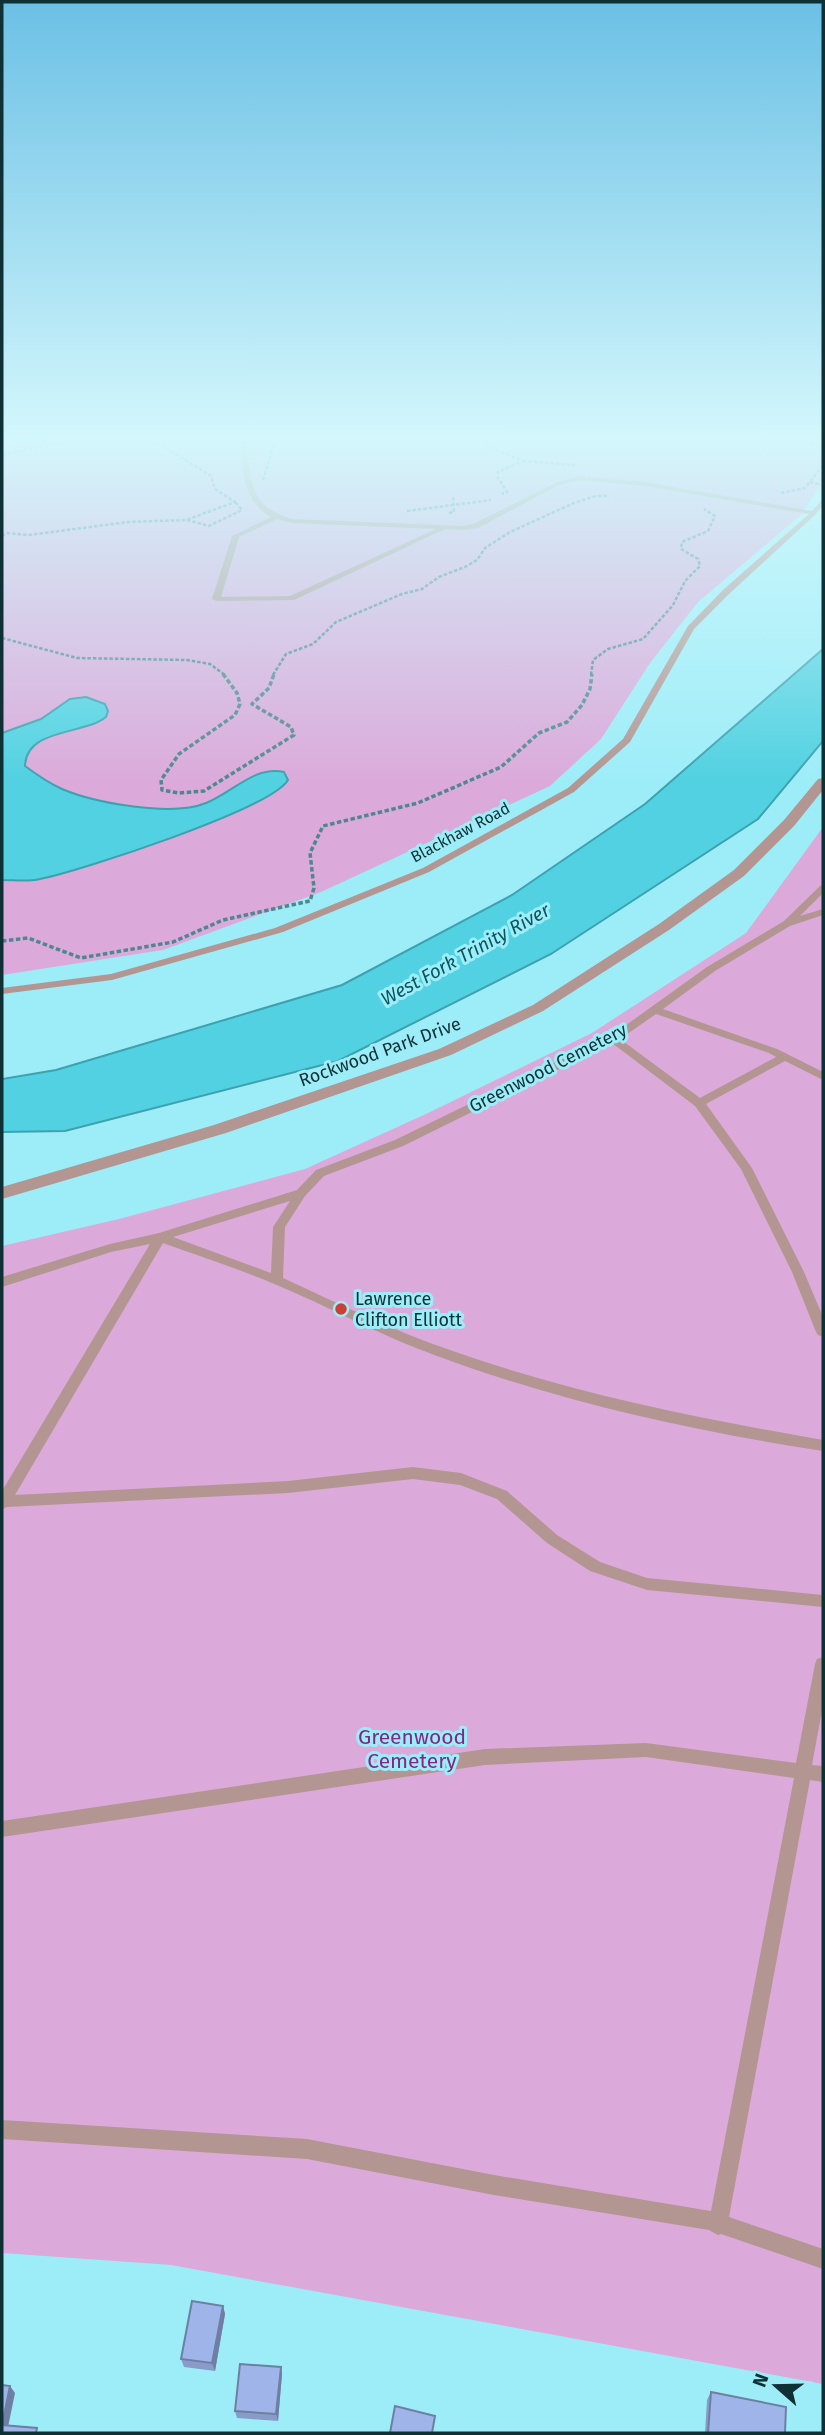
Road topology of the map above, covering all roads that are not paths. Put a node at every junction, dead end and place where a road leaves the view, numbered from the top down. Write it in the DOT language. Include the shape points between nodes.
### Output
graph roads {
  1 [pos="230,555"];
  2 [pos="386,555"];
  3 [pos="768,555"];
  4 [pos="823,782"];
  5 [pos="823,888"];
  6 [pos="823,912"];
  7 [pos="786,924"];
  8 [pos="2,991"];
  9 [pos="653,1009"];
  10 [pos="612,1038"];
  11 [pos="783,1058"];
  12 [pos="823,1076"];
  13 [pos="699,1103"];
  14 [pos="2,1193"];
  15 [pos="300,1193"];
  16 [pos="160,1237"];
  17 [pos="277,1280"];
  18 [pos="2,1282"];
  19 [pos="823,1332"];
  20 [pos="823,1446"];
  21 [pos="2,1502"];
  22 [pos="823,1601"];
  23 [pos="823,1664"];
  24 [pos="814,1772"];
  25 [pos="2,1829"];
  26 [pos="2,2130"];
  27 [pos="718,2225"];
  28 [pos="823,2259"];
  1 -- 2 [label="lane" via="216,599 291,598"];
  3 -- 8 [label="lane, Blackhaw Road" via="691,628 627,740 571,790 426,870 279,930 112,977"];
  4 -- 14 [label="street, Rockwood Park Drive" via="739,873 537,1008 432,1057 220,1129"];
  5 -- 7 [label="lane, Greenwood Cemetery"];
  6 -- 7 [label="lane, Greenwood Cemetery"];
  7 -- 9 [label="lane, Greenwood Cemetery"];
  9 -- 10 [label="lane, Greenwood Cemetery"];
  9 -- 11 [label="lane"];
  10 -- 13 [label="lane"];
  10 -- 15 [label="lane, Greenwood Cemetery" via="410,1137 320,1173"];
  11 -- 12 [label="lane"];
  11 -- 13 [label="lane"];
  13 -- 19 [label="lane" via="746,1168"];
  15 -- 16 [label="lane, Greenwood Cemetery"];
  15 -- 17 [label="lane, Greenwood Cemetery" via="279,1227"];
  16 -- 17 [label="lane"];
  16 -- 18 [label="lane, Greenwood Cemetery"];
  16 -- 21 [label="lane"];
  17 -- 20 [label="lane" via="394,1333 516,1377 662,1415"];
  21 -- 22 [label="lane" via="288,1487 413,1473 461,1479 502,1495 552,1539 595,1567 647,1584"];
  23 -- 24 [label="lane"];
  24 -- 25 [label="lane" via="646,1750 485,1757"];
  24 -- 27 [label="lane"];
  26 -- 27 [label="lane" via="307,2149"];
  27 -- 28 [label="lane"];
}
